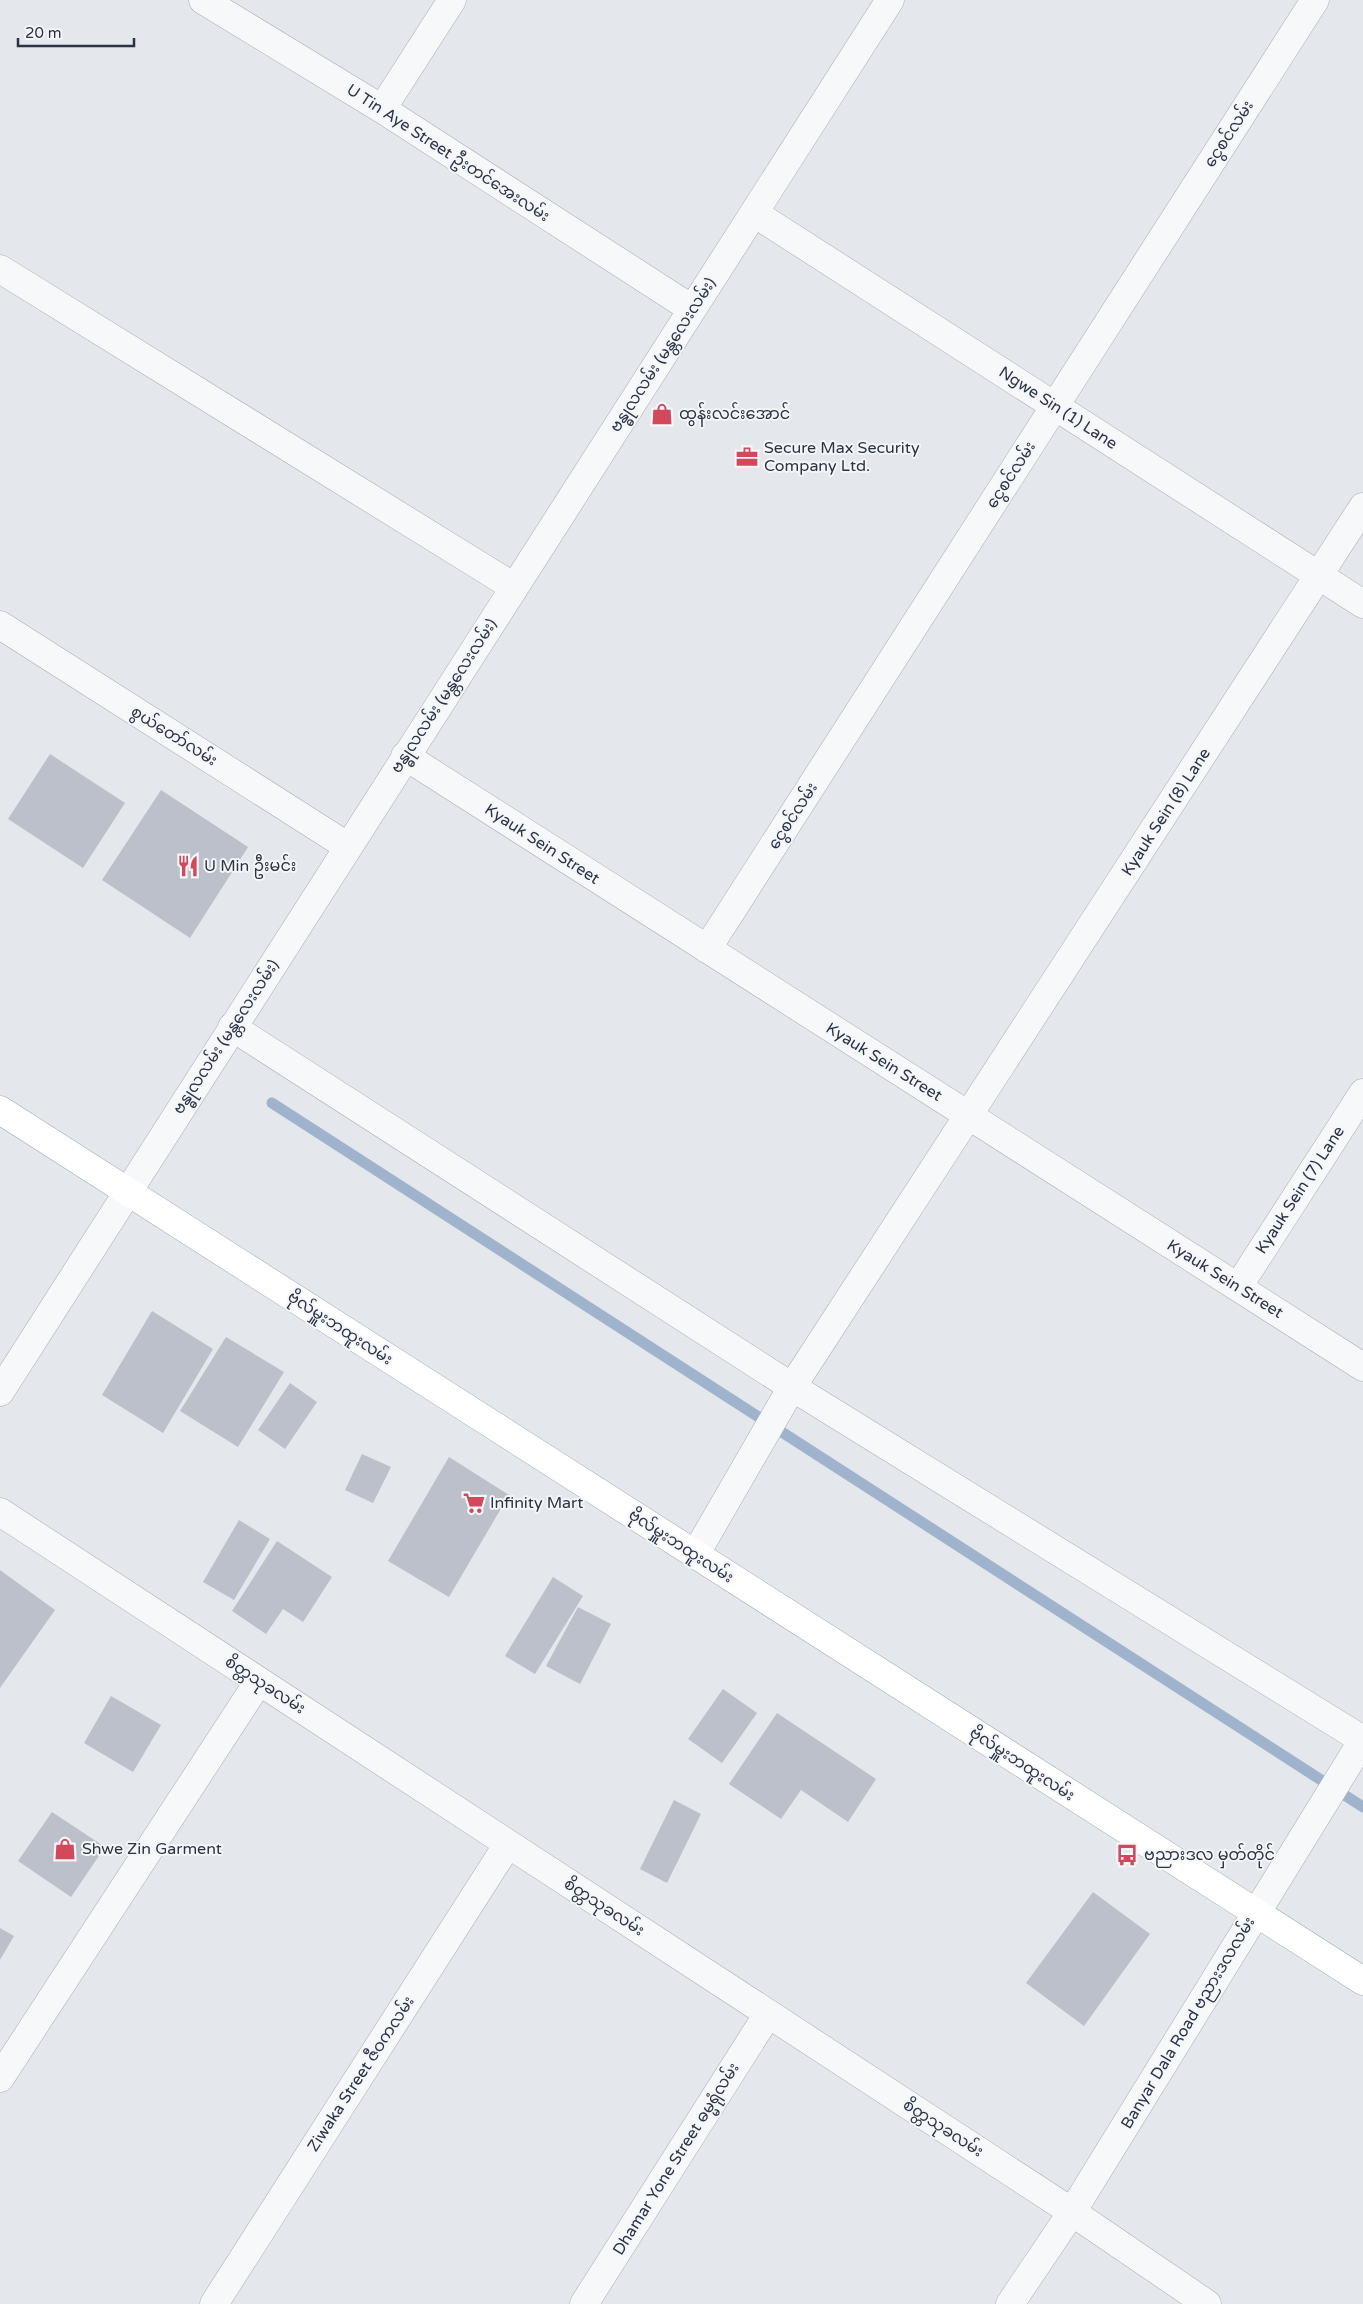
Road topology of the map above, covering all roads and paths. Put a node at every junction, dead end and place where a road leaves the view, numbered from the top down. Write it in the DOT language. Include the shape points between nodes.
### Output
graph roads {
  1 [pos="203,0"];
  2 [pos="452,0"];
  3 [pos="890,0"];
  4 [pos="1315,0"];
  5 [pos="382,109"];
  6 [pos="754,212"];
  7 [pos="0,269"];
  8 [pos="692,309"];
  9 [pos="1055,406"];
  10 [pos="1363,507"];
  11 [pos="1319,576"];
  12 [pos="514,587"];
  13 [pos="1363,604"];
  14 [pos="0,625"];
  15 [pos="405,756"];
  16 [pos="347,846"];
  17 [pos="707,949"];
  18 [pos="232,1027"];
  19 [pos="1363,1093"];
  20 [pos="0,1110"];
  21 [pos="969,1116"];
  22 [pos="127,1192"];
  23 [pos="1238,1287"];
  24 [pos="1363,1367"];
  25 [pos="0,1392"];
  26 [pos="787,1395"];
  27 [pos="0,1512"];
  28 [pos="695,1555"];
  29 [pos="259,1681"];
  30 [pos="1363,1740"];
  31 [pos="508,1844"];
  32 [pos="1255,1912"];
  33 [pos="1363,1981"];
  34 [pos="768,2014"];
  35 [pos="0,2078"];
  36 [pos="1072,2212"];
  37 [pos="214,2304"];
  38 [pos="584,2304"];
  39 [pos="1010,2304"];
  40 [pos="1207,2304"];
  1 -- 5 [label="street, U Tin Aye Street ဦးတင်အေးလမ်း"];
  2 -- 5 [label="street"];
  3 -- 6 [label="street, ဗန္ဓုလလမ်း (မန္တလေးလမ်း)"];
  4 -- 9 [label="street, ငွေစင်လမ်း"];
  5 -- 8 [label="street, U Tin Aye Street ဦးတင်အေးလမ်း"];
  6 -- 8 [label="street, ဗန္ဓုလလမ်း (မန္တလေးလမ်း)"];
  6 -- 9 [label="street, Ngwe Sin (1) Lane"];
  7 -- 12 [label="street"];
  8 -- 12 [label="street, ဗန္ဓုလလမ်း (မန္တလေးလမ်း)"];
  9 -- 11 [label="street, Ngwe Sin (1) Lane"];
  9 -- 17 [label="street, ငွေစင်လမ်း"];
  10 -- 11 [label="street, Kyauk Sein (8) Lane"];
  11 -- 13 [label="street, Ngwe Sin (1) Lane"];
  11 -- 21 [label="street, Kyauk Sein (8) Lane"];
  12 -- 15 [label="street, ဗန္ဓုလလမ်း (မန္တလေးလမ်း)"];
  14 -- 16 [label="street, စွယ်တော်လမ်း"];
  15 -- 16 [label="street, ဗန္ဓုလလမ်း (မန္တလေးလမ်း)"];
  15 -- 17 [label="street, Kyauk Sein Street"];
  16 -- 18 [label="street, ဗန္ဓုလလမ်း (မန္တလေးလမ်း)"];
  17 -- 21 [label="street, Kyauk Sein Street"];
  18 -- 22 [label="street, ဗန္ဓုလလမ်း (မန္တလေးလမ်း)"];
  18 -- 26 [label="street"];
  19 -- 23 [label="street, Kyauk Sein (7) Lane"];
  20 -- 22 [label="main road, ဗိုလ်မှူးဘထူးလမ်း"];
  21 -- 23 [label="street, Kyauk Sein Street"];
  21 -- 26 [label="street, Kyauk Sein (8) Lane"];
  22 -- 25 [label="street, ဗန္ဓုလလမ်း (မန္တလေးလမ်း)"];
  22 -- 28 [label="main road, ဗိုလ်မှူးဘထူးလမ်း"];
  23 -- 24 [label="street, Kyauk Sein Street"];
  26 -- 28 [label="street, Kyauk Sein (8) Lane"];
  26 -- 30 [label="street"];
  27 -- 29 [label="street, စိတ္တသုခလမ်း"];
  28 -- 32 [label="main road, ဗိုလ်မှူးဘထူးလမ်း"];
  29 -- 31 [label="street, စိတ္တသုခလမ်း"];
  29 -- 35 [label="street"];
  30 -- 32 [label="street, Banyar Dala Road ဗညားဒလလမ်း"];
  31 -- 34 [label="street, စိတ္တသုခလမ်း"];
  31 -- 37 [label="street, Ziwaka Street ဇီဝကလမ်း"];
  32 -- 33 [label="main road, ဗိုလ်မှူးဘထူးလမ်း"];
  32 -- 36 [label="street, Banyar Dala Road ဗညားဒလလမ်း"];
  34 -- 36 [label="street, စိတ္တသုခလမ်း"];
  34 -- 38 [label="street, Dhamar Yone Street ဓမ္မရုံလမ်း"];
  36 -- 39 [label="street, Banyar Dala Road ဗညားဒလလမ်း"];
  36 -- 40 [label="street, စိတ္တသုခလမ်း"];
}
